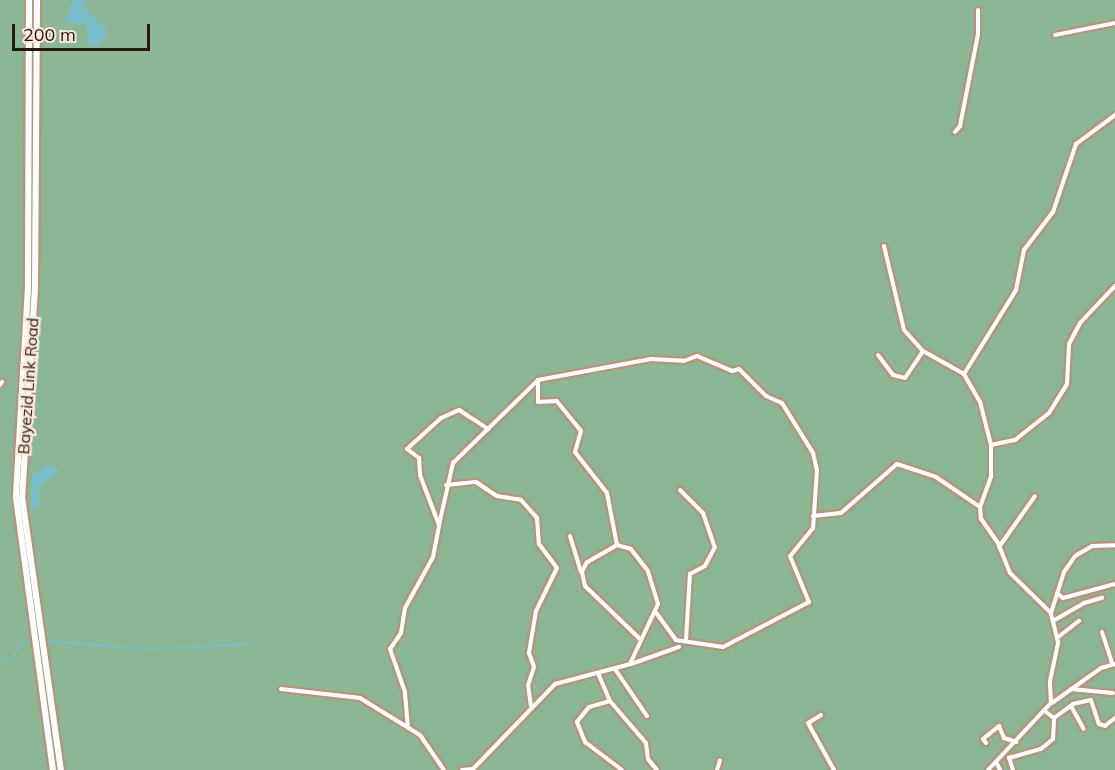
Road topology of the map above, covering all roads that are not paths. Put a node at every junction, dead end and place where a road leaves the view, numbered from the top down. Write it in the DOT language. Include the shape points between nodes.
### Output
graph roads {
  1 [pos="29,0"];
  2 [pos="37,0"];
  3 [pos="978,10"];
  4 [pos="1115,23"];
  5 [pos="1055,35"];
  6 [pos="1115,116"];
  7 [pos="955,132"];
  8 [pos="884,246"];
  9 [pos="1115,286"];
  10 [pos="923,351"];
  11 [pos="878,355"];
  12 [pos="964,374"];
  13 [pos="538,380"];
  14 [pos="488,429"];
  15 [pos="991,445"];
  16 [pos="446,485"];
  17 [pos="680,490"];
  18 [pos="1035,496"];
  19 [pos="980,507"];
  20 [pos="813,516"];
  21 [pos="439,525"];
  22 [pos="570,536"];
  23 [pos="617,545"];
  24 [pos="1115,545"];
  25 [pos="999,547"];
  26 [pos="582,572"];
  27 [pos="1115,584"];
  28 [pos="1057,593"];
  29 [pos="1102,598"];
  30 [pos="35,601"];
  31 [pos="656,612"];
  32 [pos="1051,613"];
  33 [pos="1053,621"];
  34 [pos="1078,621"];
  35 [pos="1102,632"];
  36 [pos="1057,638"];
  37 [pos="640,639"];
  38 [pos="686,640"];
  39 [pos="41,646"];
  40 [pos="679,647"];
  41 [pos="1113,663"];
  42 [pos="630,664"];
  43 [pos="615,669"];
  44 [pos="598,673"];
  45 [pos="281,689"];
  46 [pos="1071,689"];
  47 [pos="1113,693"];
  48 [pos="610,701"];
  49 [pos="1051,703"];
  50 [pos="1070,706"];
  51 [pos="531,707"];
  52 [pos="1046,712"];
  53 [pos="821,715"];
  54 [pos="647,716"];
  55 [pos="1054,718"];
  56 [pos="1115,718"];
  57 [pos="408,728"];
  58 [pos="1084,729"];
  59 [pos="1016,742"];
  60 [pos="986,743"];
  61 [pos="720,760"];
  62 [pos="996,762"];
  63 [pos="473,769"];
  64 [pos="53,770"];
  65 [pos="61,770"];
  66 [pos="444,770"];
  67 [pos="462,770"];
  68 [pos="622,770"];
  69 [pos="657,770"];
  70 [pos="717,770"];
  71 [pos="834,770"];
  72 [pos="988,770"];
  73 [pos="1000,770"];
  74 [pos="1012,770"];
  1 -- 30 [label="main road, Bayezid Link Road" via="28,265 16,497"];
  2 -- 30 [label="main road, Bayezid Link Road" via="36,262 22,497"];
  3 -- 7 [label="street" via="978,34 960,126"];
  4 -- 5 [label="street"];
  6 -- 12 [label="street" via="1076,144 1053,212 1024,250 1016,291"];
  8 -- 10 [label="street" via="904,330"];
  9 -- 15 [label="street" via="1080,323 1069,344 1067,384 1049,413 1015,440"];
  10 -- 11 [label="street" via="905,378 894,375"];
  10 -- 12 [label="street"];
  12 -- 15 [label="street" via="980,402"];
  13 -- 14 [label="street"];
  13 -- 20 [label="street" via="651,359 684,361 697,356 732,371 739,369 766,396 782,403 791,422 803,430 817,470"];
  13 -- 23 [label="street" via="538,402 557,401 581,431 575,452 607,493"];
  14 -- 16 [label="street" via="453,463"];
  14 -- 21 [label="street" via="459,410 441,418 407,449 419,458 420,475"];
  15 -- 19 [label="street" via="991,476"];
  16 -- 21 [label="street" via="447,503"];
  16 -- 51 [label="street" via="477,482 496,496 521,500 537,518 539,544 557,568 536,611 529,653 534,667 528,685"];
  17 -- 38 [label="street" via="703,513 715,547 705,566 690,574"];
  18 -- 25 [label="street"];
  19 -- 20 [label="street" via="936,477 897,464 841,513"];
  19 -- 25 [label="street" via="981,519"];
  20 -- 38 [label="street" via="813,528 790,556 808,602 723,647"];
  21 -- 57 [label="street" via="433,556 405,608 401,633 390,650 405,692"];
  22 -- 26 [label="street"];
  23 -- 26 [label="street" via="587,562"];
  23 -- 31 [label="street" via="631,549 648,571 658,604"];
  24 -- 28 [label="street" via="1092,546 1075,556"];
  25 -- 32 [label="street" via="1010,573"];
  26 -- 37 [label="street" via="585,586"];
  27 -- 28 [label="street" via="1064,598"];
  28 -- 32 [label="street"];
  29 -- 33 [label="street" via="1084,603"];
  30 -- 39 [label="main road, Bayezid Link Road"];
  31 -- 37 [label="street"];
  31 -- 38 [label="street" via="668,633"];
  32 -- 33 [label="street"];
  33 -- 36 [label="street"];
  34 -- 36 [label="street"];
  35 -- 41 [label="street"];
  36 -- 49 [label="street"];
  37 -- 42 [label="street"];
  39 -- 64 [label="main road, Bayezid Link Road"];
  39 -- 65 [label="main road, Bayezid Link Road"];
  40 -- 42 [label="street"];
  41 -- 46 [label="street"];
  42 -- 43 [label="street"];
  43 -- 44 [label="street"];
  43 -- 54 [label="street"];
  44 -- 48 [label="street"];
  44 -- 51 [label="street" via="555,684"];
  45 -- 57 [label="street" via="360,698"];
  46 -- 47 [label="street"];
  46 -- 49 [label="street"];
  48 -- 68 [label="street" via="589,707 577,722 585,742"];
  48 -- 69 [label="street" via="646,743 648,759"];
  49 -- 52 [label="street"];
  50 -- 55 [label="street"];
  50 -- 56 [label="street" via="1091,700 1099,724 1106,726"];
  50 -- 58 [label="street"];
  51 -- 63 [label="street"];
  52 -- 55 [label="street"];
  52 -- 59 [label="street"];
  53 -- 71 [label="street" via="808,723"];
  55 -- 74 [label="street" via="1057,733 1053,739 1041,749 1009,758"];
  57 -- 66 [label="street" via="431,744"];
  59 -- 60 [label="street" via="1004,738 999,726 983,739"];
  59 -- 62 [label="street"];
  61 -- 70 [label="street"];
  62 -- 72 [label="street"];
  62 -- 73 [label="street"];
  63 -- 67 [label="street"];
}
